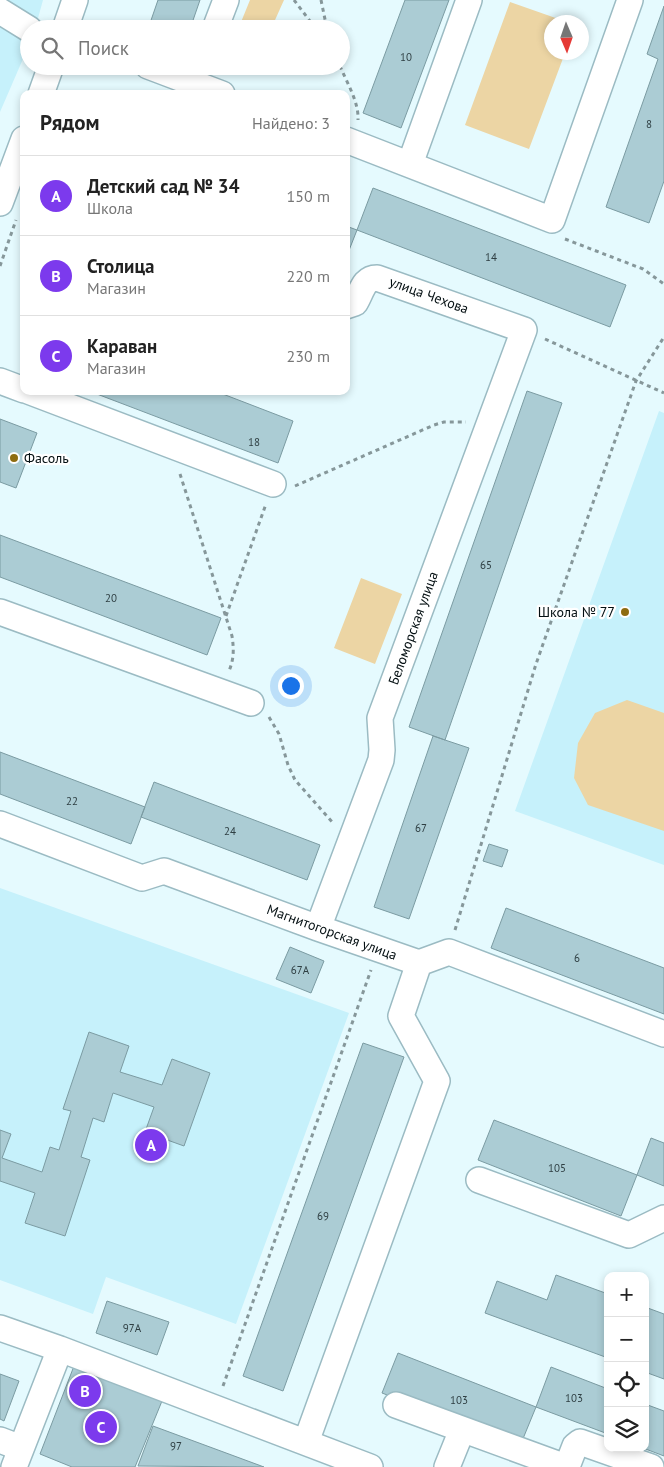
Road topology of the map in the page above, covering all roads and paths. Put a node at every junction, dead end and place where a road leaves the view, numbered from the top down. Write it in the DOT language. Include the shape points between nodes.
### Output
graph roads {
  1 [pos="74,0"];
  2 [pos="226,0"];
  3 [pos="294,0"];
  4 [pos="320,0"];
  5 [pos="469,0"];
  6 [pos="630,0"];
  7 [pos="0,11"];
  8 [pos="68,20"];
  9 [pos="218,20"];
  10 [pos="309,20"];
  11 [pos="325,20"];
  12 [pos="20,23"];
  13 [pos="48,75"];
  14 [pos="198,75"];
  15 [pos="343,75"];
  16 [pos="42,90"];
  17 [pos="217,90"];
  18 [pos="349,90"];
  19 [pos="350,93"];
  20 [pos="350,141"];
  21 [pos="20,162"];
  22 [pos="410,164"];
  23 [pos="17,179"];
  24 [pos="9,208"];
  25 [pos="552,220"];
  26 [pos="0,266"];
  27 [pos="664,284"];
  28 [pos="350,305"];
  29 [pos="524,330"];
  30 [pos="664,337"];
  31 [pos="0,381"];
  32 [pos="636,381"];
  33 [pos="20,388"];
  34 [pos="664,393"];
  35 [pos="38,395"];
  36 [pos="489,425"];
  37 [pos="186,452"];
  38 [pos="273,484"];
  39 [pos="0,612"];
  40 [pos="226,616"];
  41 [pos="221,692"];
  42 [pos="252,703"];
  43 [pos="0,824"];
  44 [pos="354,833"];
  45 [pos="318,928"];
  46 [pos="378,949"];
  47 [pos="449,952"];
  48 [pos="419,963"];
  49 [pos="664,1034"];
  50 [pos="480,1180"];
  51 [pos="664,1218"];
  52 [pos="0,1328"];
  53 [pos="60,1349"];
  54 [pos="396,1405"];
  55 [pos="215,1408"];
  56 [pos="462,1430"];
  57 [pos="306,1442"];
  58 [pos="12,1452"];
  59 [pos="370,1467"];
  60 [pos="447,1467"];
  61 [pos="651,1467"];
  1 -- 8 [label="street"];
  2 -- 9 [label="street"];
  3 -- 10 [label="path"];
  4 -- 11 [label="path"];
  5 -- 22 [label="street"];
  6 -- 25 [label="street"];
  7 -- 12 [label="street"];
  13 -- 16 [label="street"];
  14 -- 17 [label="street"];
  15 -- 18 [label="path"];
  19 -- 20 [label="path" via="358,114 358,125"];
  20 -- 22 [label="street"];
  21 -- 23 [label="street"];
  22 -- 25 [label="street"];
  23 -- 24 [label="street"];
  24 -- 26 [label="path"];
  25 -- 27 [label="path" via="559,236 642,269"];
  28 -- 29 [label="street, улица Чехова" via="355,303 365,282 377,278"];
  29 -- 32 [label="path"];
  29 -- 36 [label="street, Беломорская улица"];
  30 -- 32 [label="path"];
  31 -- 33 [label="street"];
  32 -- 34 [label="path"];
  32 -- 47 [label="path" via="536,664"];
  35 -- 37 [label="street"];
  36 -- 38 [label="path" via="444,422 298,486 289,488"];
  36 -- 44 [label="street, Беломорская улица" via="380,718 381,760"];
  37 -- 38 [label="street"];
  37 -- 40 [label="path" via="180,473"];
  38 -- 40 [label="path"];
  39 -- 41 [label="street"];
  40 -- 41 [label="path" via="234,649"];
  41 -- 42 [label="street"];
  42 -- 44 [label="path" via="267,712 295,780 335,825"];
  43 -- 45 [label="street, Магнитогорская улица" via="142,878 164,871"];
  44 -- 45 [label="street, Беломорская улица"];
  45 -- 46 [label="street, Магнитогорская улица"];
  46 -- 48 [label="street, Магнитогорская улица"];
  46 -- 55 [label="path"];
  47 -- 48 [label="street"];
  47 -- 49 [label="street"];
  48 -- 57 [label="street" via="401,1016 437,1081"];
  50 -- 51 [label="street" via="629,1235"];
  52 -- 53 [label="street"];
  53 -- 55 [label="street"];
  53 -- 58 [label="street"];
  54 -- 56 [label="street"];
  55 -- 57 [label="street"];
  56 -- 60 [label="street"];
  56 -- 61 [label="street" via="564,1466 580,1442"];
  57 -- 59 [label="street"];
}
